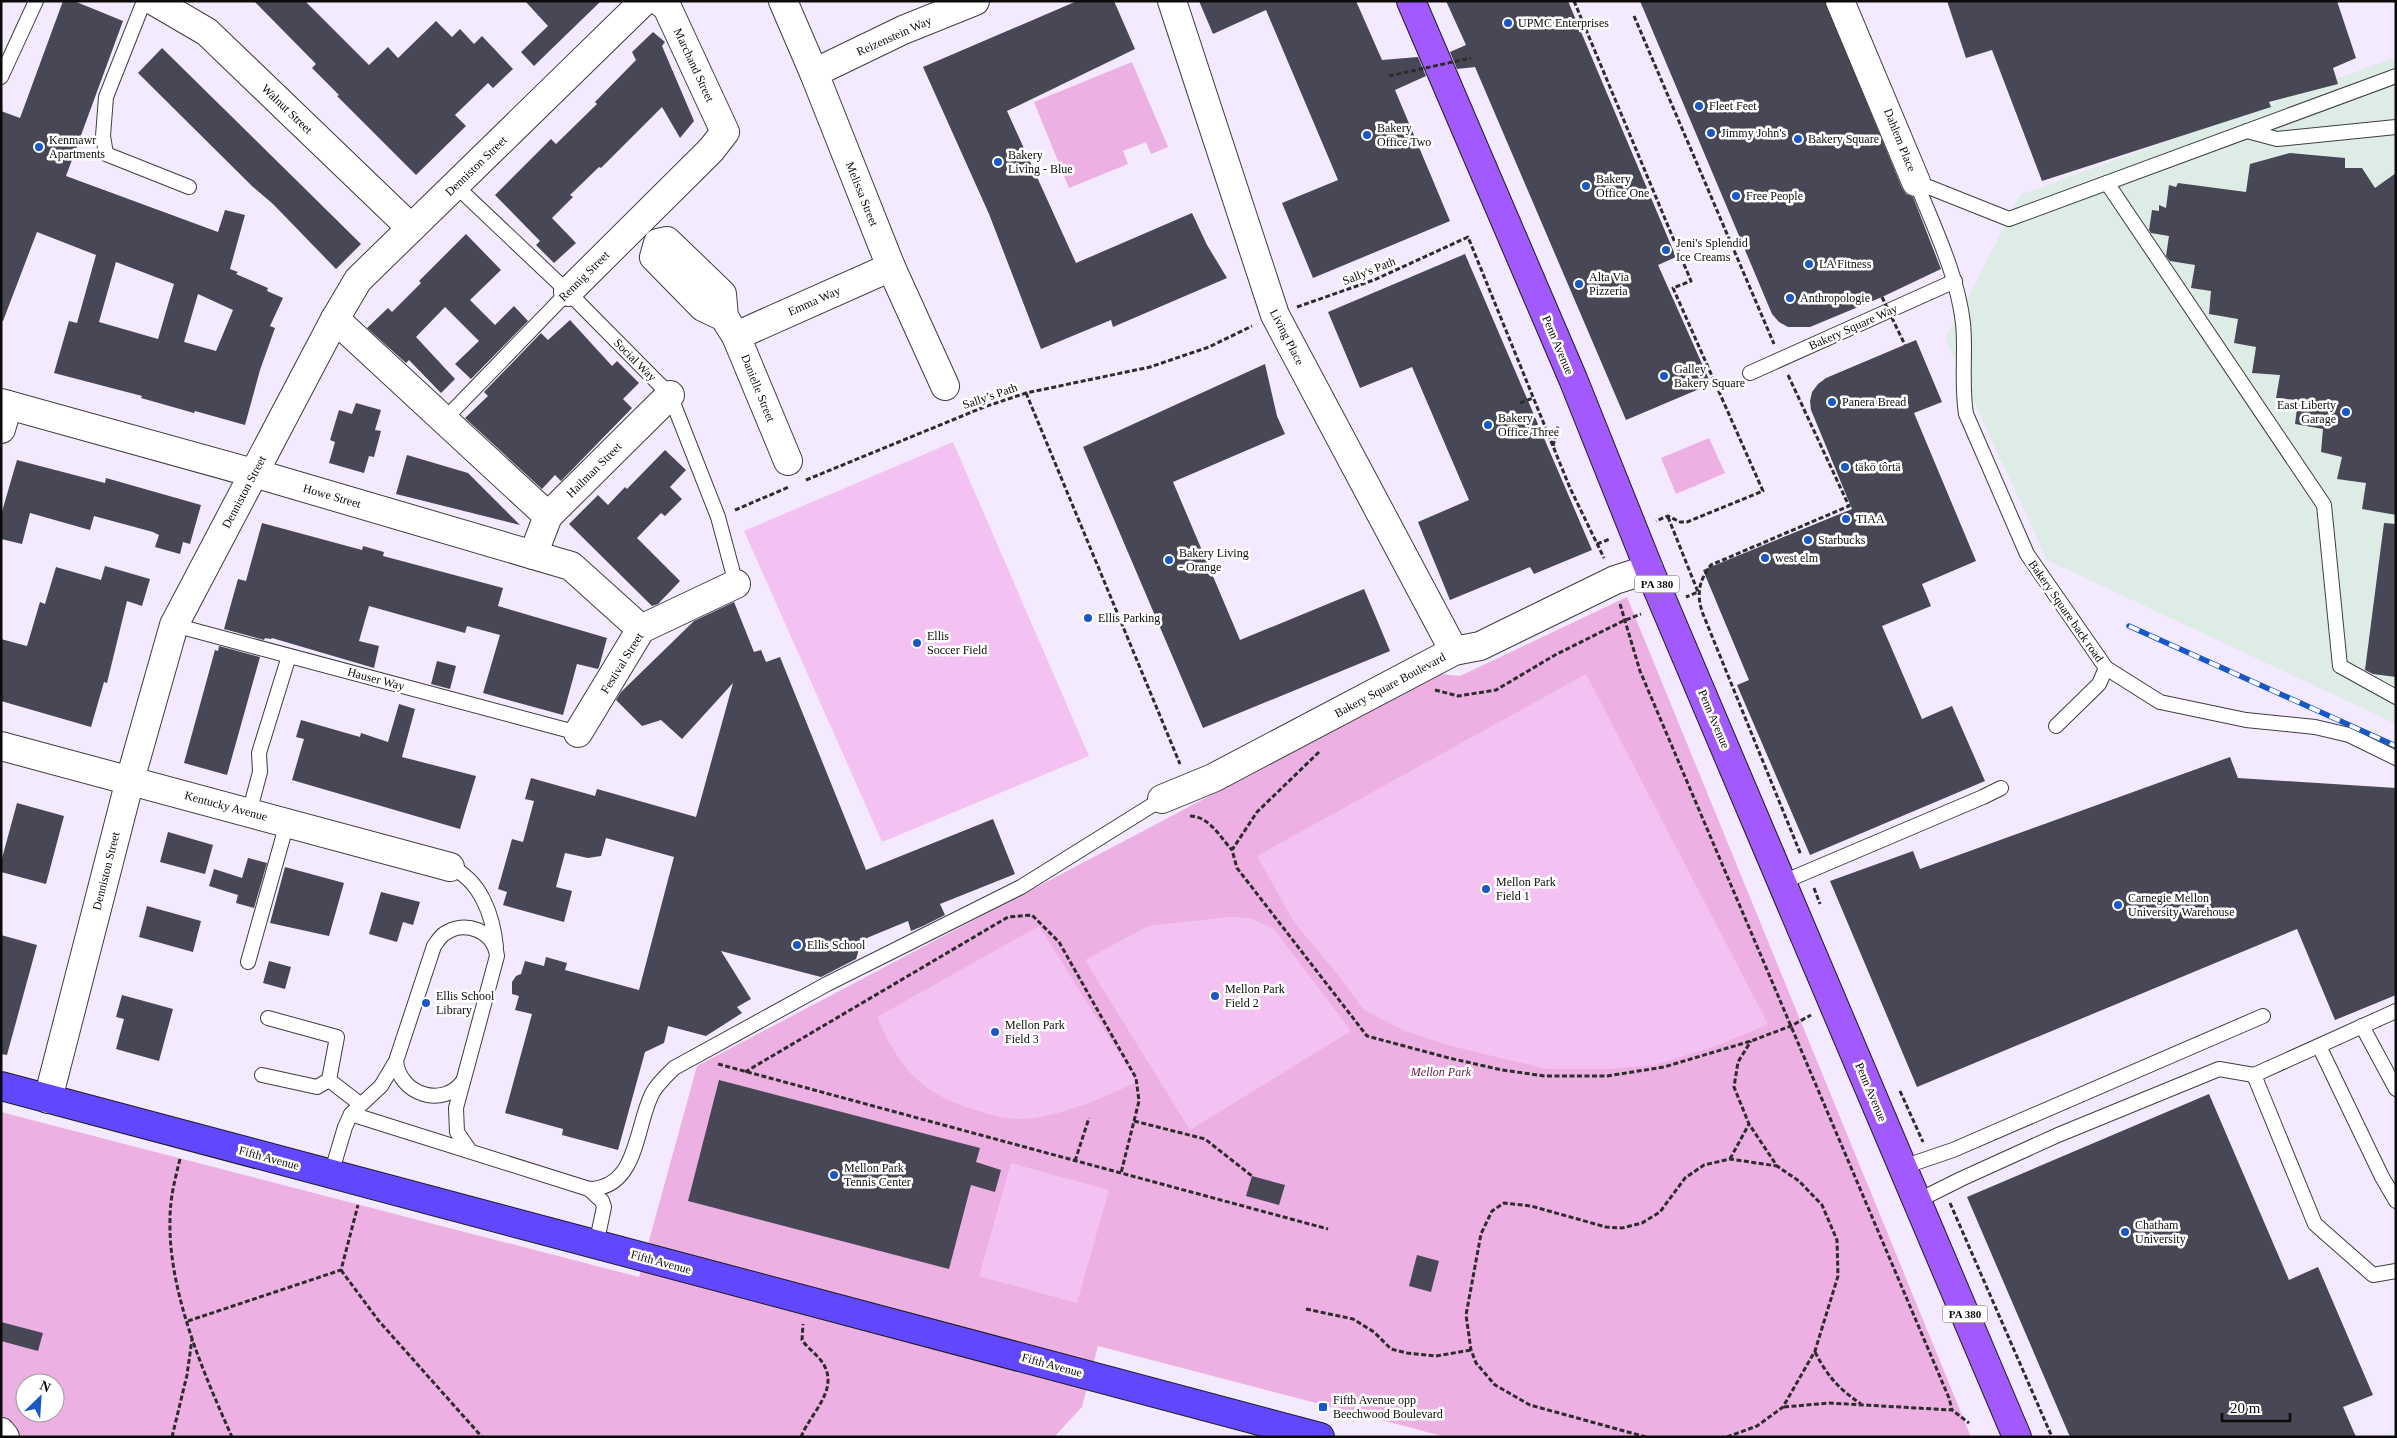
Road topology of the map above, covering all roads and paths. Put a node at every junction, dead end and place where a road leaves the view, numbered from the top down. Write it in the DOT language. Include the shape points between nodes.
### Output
graph roads {
  1 [pos="36,1"];
  2 [pos="144,1"];
  3 [pos="154,1"];
  4 [pos="644,1"];
  5 [pos="659,1"];
  6 [pos="782,1"];
  7 [pos="975,1"];
  8 [pos="1172,1"];
  9 [pos="1411,1"];
  10 [pos="1574,1"];
  11 [pos="1840,1"];
  12 [pos="1634,16"];
  13 [pos="1471,58"];
  14 [pos="814,73"];
  15 [pos="1389,76"];
  16 [pos="2396,76"];
  17 [pos="1,77"];
  18 [pos="2396,127"];
  19 [pos="2247,131"];
  20 [pos="725,132"];
  21 [pos="1916,182"];
  22 [pos="2107,182"];
  23 [pos="456,186"];
  24 [pos="189,187"];
  25 [pos="411,228"];
  26 [pos="892,267"];
  27 [pos="1955,281"];
  28 [pos="568,292"];
  29 [pos="1882,297"];
  30 [pos="1275,315"];
  31 [pos="335,319"];
  32 [pos="730,327"];
  33 [pos="1904,345"];
  34 [pos="1781,359"];
  35 [pos="1750,373"];
  36 [pos="945,386"];
  37 [pos="1026,393"];
  38 [pos="670,395"];
  39 [pos="1533,398"];
  40 [pos="1520,403"];
  41 [pos="4,413"];
  42 [pos="443,421"];
  43 [pos="1558,426"];
  44 [pos="1552,446"];
  45 [pos="788,461"];
  46 [pos="254,474"];
  47 [pos="548,516"];
  48 [pos="1668,516"];
  49 [pos="718,517"];
  50 [pos="1634,531"];
  51 [pos="1597,544"];
  52 [pos="2027,554"];
  53 [pos="533,555"];
  54 [pos="1650,569"];
  55 [pos="1615,580"];
  56 [pos="736,584"];
  57 [pos="1698,592"];
  58 [pos="1666,605"];
  59 [pos="1623,621"];
  60 [pos="174,625"];
  61 [pos="641,629"];
  62 [pos="1454,651"];
  63 [pos="289,656"];
  64 [pos="2106,668"];
  65 [pos="1427,688"];
  66 [pos="2396,697"];
  67 [pos="2056,726"];
  68 [pos="578,733"];
  69 [pos="1,746"];
  70 [pos="1323,749"];
  71 [pos="2396,758"];
  72 [pos="130,780"];
  73 [pos="1190,787"];
  74 [pos="2001,788"];
  75 [pos="1162,799"];
  76 [pos="249,813"];
  77 [pos="287,823"];
  78 [pos="1232,850"];
  79 [pos="450,867"];
  80 [pos="1807,871"];
  81 [pos="1783,882"];
  82 [pos="1822,907"];
  83 [pos="496,947"];
  84 [pos="248,962"];
  85 [pos="2396,1012"];
  86 [pos="2263,1016"];
  87 [pos="268,1018"];
  88 [pos="1790,1026"];
  89 [pos="2362,1026"];
  90 [pos="1751,1040"];
  91 [pos="2319,1046"];
  92 [pos="692,1058"];
  93 [pos="396,1061"];
  94 [pos="745,1072"];
  95 [pos="262,1075"];
  96 [pos="2254,1075"];
  97 [pos="329,1080"];
  98 [pos="464,1081"];
  99 [pos="1,1086"];
  100 [pos="1898,1087"];
  101 [pos="2396,1089"];
  102 [pos="48,1099"];
  103 [pos="356,1109"];
  104 [pos="1089,1118"];
  105 [pos="1134,1121"];
  106 [pos="1749,1124"];
  107 [pos="186,1135"];
  108 [pos="470,1151"];
  109 [pos="1930,1158"];
  110 [pos="1730,1159"];
  111 [pos="1075,1161"];
  112 [pos="1777,1166"];
  113 [pos="1903,1167"];
  114 [pos="1121,1173"];
  115 [pos="331,1174"];
  116 [pos="1252,1176"];
  117 [pos="363,1183"];
  118 [pos="1942,1188"];
  119 [pos="589,1190"];
  120 [pos="1917,1201"];
  121 [pos="2396,1201"];
  122 [pos="1328,1229"];
  123 [pos="596,1245"];
  124 [pos="341,1270"];
  125 [pos="2396,1271"];
  126 [pos="807,1301"];
  127 [pos="1306,1309"];
  128 [pos="188,1321"];
  129 [pos="193,1336"];
  130 [pos="1471,1350"];
  131 [pos="1815,1351"];
  132 [pos="1861,1404"];
  133 [pos="1783,1407"];
  134 [pos="1952,1410"];
  135 [pos="1969,1423"];
  136 [pos="1,1432"];
  137 [pos="5,1437"];
  138 [pos="172,1437"];
  139 [pos="232,1437"];
  140 [pos="482,1437"];
  141 [pos="802,1437"];
  142 [pos="1320,1437"];
  143 [pos="1646,1437"];
  144 [pos="1727,1437"];
  145 [pos="2017,1437"];
  146 [pos="2052,1437"];
  1 -- 17 [label="lane"];
  2 -- 24 [label="lane" via="106,97 103,136 106,154"];
  3 -- 25 [label="street, Walnut Street" via="207,32"];
  4 -- 23 [label="street, Denniston Street"];
  5 -- 20 [label="street, Marchand Street" via="667,7"];
  6 -- 14 [label="street, Melissa Street"];
  7 -- 14 [label="street, Reizenstein Way" via="903,30"];
  8 -- 30 [label="street, Living Place"];
  9 -- 50 [label="main road, Penn Avenue / PA 380" via="1573,379"];
  10 -- 48 [label="path" via="1691,281 1673,288 1763,491 1687,522"];
  11 -- 21 [label="street, Dahlem Place"];
  12 -- 34 [label="path"];
  13 -- 15 [label="path, bridge"];
  14 -- 26 [label="street, Melissa Street"];
  16 -- 19 [label="lane"];
  18 -- 19 [label="lane" via="2277,139"];
  19 -- 22 [label="lane"];
  20 -- 28 [label="street, Rennig Street" via="711,150"];
  21 -- 22 [label="lane" via="2009,219"];
  21 -- 27 [label="lane, Dahlem Place"];
  22 -- 66 [label="lane" via="2324,505 2340,666"];
  23 -- 25 [label="street, Denniston Street"];
  23 -- 28 [label="lane, Social Way"];
  25 -- 31 [label="street, Denniston Street" via="358,280"];
  26 -- 32 [label="street, Emma Way"];
  26 -- 36 [label="street, Melissa Street"];
  27 -- 34 [label="lane, Bakery Square Way"];
  27 -- 52 [label="lane, Dahlem Place" via="1963,324 1962,391 1966,414"];
  28 -- 38 [label="lane, Social Way"];
  28 -- 42 [label="lane, Rennig Street"];
  29 -- 33 [label="path, bridge"];
  30 -- 37 [label="path, Sally’s Path" via="1208,347 1150,367"];
  30 -- 39 [label="path, Sally's Path" via="1374,280 1468,237"];
  30 -- 62 [label="street, Living Place"];
  31 -- 42 [label="street"];
  31 -- 46 [label="street, Denniston Street"];
  32 -- 45 [label="street, Danielle Street"];
  34 -- 35 [label="lane, Bakery Square Way"];
  34 -- 57 [label="path" via="1850,506 1711,565"];
  37 -- 49 [label="path, Sally’s Path" via="960,415"];
  37 -- 73 [label="path"];
  38 -- 47 [label="street, Hailman Street"];
  38 -- 49 [label="lane, Social Way"];
  39 -- 40 [label="path"];
  39 -- 44 [label="path"];
  41 -- 46 [label="street, Howe Street"];
  42 -- 47 [label="street"];
  43 -- 44 [label="path"];
  44 -- 51 [label="path"];
  46 -- 53 [label="street, Howe Street"];
  46 -- 60 [label="street, Denniston Street"];
  47 -- 53 [label="street, Hailman Street"];
  48 -- 50 [label="path"];
  48 -- 57 [label="path"];
  49 -- 56 [label="lane, Social Way"];
  50 -- 51 [label="path"];
  50 -- 54 [label="main road, Penn Avenue / PA 380"];
  51 -- 55 [label="path"];
  52 -- 64 [label="lane, Bakery Square back road"];
  53 -- 61 [label="street, Howe Street" via="571,566"];
  54 -- 55 [label="street, Bakery Square Boulevard"];
  54 -- 58 [label="main road, Penn Avenue / PA 380"];
  55 -- 59 [label="path"];
  55 -- 62 [label="street, Bakery Square Boulevard" via="1480,646"];
  56 -- 61 [label="street, Festival Street"];
  57 -- 58 [label="path"];
  57 -- 80 [label="path" via="1702,612"];
  58 -- 59 [label="path"];
  58 -- 81 [label="main road, Penn Avenue / PA 380"];
  59 -- 65 [label="path" via="1555,655 1496,690 1458,696"];
  59 -- 88 [label="path" via="1648,690"];
  60 -- 63 [label="lane, Hauser Way"];
  60 -- 72 [label="street, Denniston Street"];
  61 -- 68 [label="street, Festival Street"];
  62 -- 73 [label="street, Bakery Square Boulevard" via="1213,778"];
  63 -- 68 [label="lane, Hauser Way"];
  63 -- 76 [label="lane" via="259,753 260,772"];
  64 -- 67 [label="lane" via="2099,684"];
  64 -- 71 [label="lane" via="2160,702 2246,720 2314,727 2349,735"];
  69 -- 72 [label="street, Kentucky Avenue"];
  70 -- 78 [label="path" via="1257,812"];
  72 -- 76 [label="street, Kentucky Avenue"];
  72 -- 102 [label="street, Denniston Street"];
  73 -- 75 [label="street, Bakery Square Boulevard"];
  74 -- 80 [label="lane"];
  75 -- 78 [label="path" via="1187,816 1206,820"];
  75 -- 92 [label="lane" via="1021,887 827,984"];
  76 -- 77 [label="street, Kentucky Avenue"];
  77 -- 79 [label="street, Kentucky Avenue"];
  77 -- 84 [label="lane"];
  78 -- 90 [label="path" via="1237,868 1367,1036 1502,1070 1545,1076 1607,1076 1651,1070"];
  79 -- 83 [label="lane" via="466,876 477,889 494,927"];
  80 -- 81 [label="lane"];
  80 -- 82 [label="path"];
  81 -- 113 [label="main road, Penn Avenue / PA 380"];
  83 -- 93 [label="lane" via="476,929 460,928 442,935 428,957"];
  83 -- 98 [label="lane" via="494,970"];
  85 -- 89 [label="lane"];
  86 -- 109 [label="lane"];
  87 -- 97 [label="lane" via="337,1037"];
  88 -- 90 [label="path"];
  88 -- 134 [label="path"];
  89 -- 91 [label="lane"];
  89 -- 101 [label="lane"];
  90 -- 106 [label="path" via="1738,1062 1734,1087"];
  91 -- 96 [label="lane"];
  91 -- 121 [label="lane"];
  92 -- 94 [label="path"];
  92 -- 119 [label="lane" via="674,1068 652,1094 628,1164 620,1176 610,1184"];
  93 -- 98 [label="lane" via="401,1079 419,1091 444,1096"];
  93 -- 103 [label="lane" via="381,1086"];
  94 -- 105 [label="path" via="1008,917 1032,916 1059,942 1136,1078 1139,1101"];
  94 -- 111 [label="path"];
  95 -- 97 [label="lane" via="317,1087"];
  96 -- 118 [label="lane" via="2219,1069"];
  96 -- 125 [label="lane" via="2315,1224 2373,1275"];
  97 -- 103 [label="lane"];
  98 -- 108 [label="lane" via="455,1124"];
  99 -- 102 [label="highway, Fifth Avenue"];
  100 -- 109 [label="path"];
  102 -- 107 [label="highway, Fifth Avenue"];
  103 -- 108 [label="lane"];
  103 -- 115 [label="lane" via="345,1127"];
  104 -- 111 [label="path"];
  105 -- 114 [label="path"];
  105 -- 116 [label="path" via="1205,1139"];
  106 -- 110 [label="path"];
  106 -- 112 [label="path"];
  107 -- 115 [label="highway, Fifth Avenue"];
  107 -- 128 [label="path" via="173,1188 170,1228 176,1276"];
  108 -- 119 [label="lane"];
  109 -- 113 [label="lane"];
  110 -- 112 [label="path"];
  110 -- 130 [label="path" via="1704,1165 1685,1178 1660,1212 1642,1223 1622,1228 1606,1227 1531,1206 1504,1203 1492,1211 1481,1234 1466,1315"];
  111 -- 114 [label="path"];
  112 -- 131 [label="path" via="1799,1180 1822,1206 1837,1240 1838,1276"];
  113 -- 120 [label="main road, Penn Avenue / PA 380"];
  114 -- 122 [label="path"];
  115 -- 117 [label="highway, Fifth Avenue"];
  117 -- 123 [label="highway, Fifth Avenue"];
  117 -- 124 [label="path"];
  118 -- 120 [label="lane"];
  118 -- 146 [label="path"];
  119 -- 123 [label="lane" via="604,1207"];
  120 -- 145 [label="main road, Penn Avenue / PA 380"];
  123 -- 126 [label="highway, Fifth Avenue"];
  124 -- 128 [label="path"];
  124 -- 140 [label="path" via="378,1320"];
  126 -- 141 [label="path" via="802,1340 825,1367 829,1382"];
  126 -- 142 [label="highway, Fifth Avenue"];
  127 -- 130 [label="path" via="1353,1319 1374,1332 1391,1349 1406,1354 1436,1356"];
  128 -- 129 [label="path"];
  129 -- 138 [label="path"];
  129 -- 139 [label="path"];
  130 -- 143 [label="path" via="1476,1363 1495,1384 1530,1405"];
  131 -- 132 [label="path" via="1824,1371 1838,1387"];
  131 -- 133 [label="path"];
  132 -- 133 [label="path"];
  132 -- 134 [label="path"];
  133 -- 144 [label="path" via="1757,1426"];
  134 -- 135 [label="path"];
  136 -- 137 [label="street"];
}
